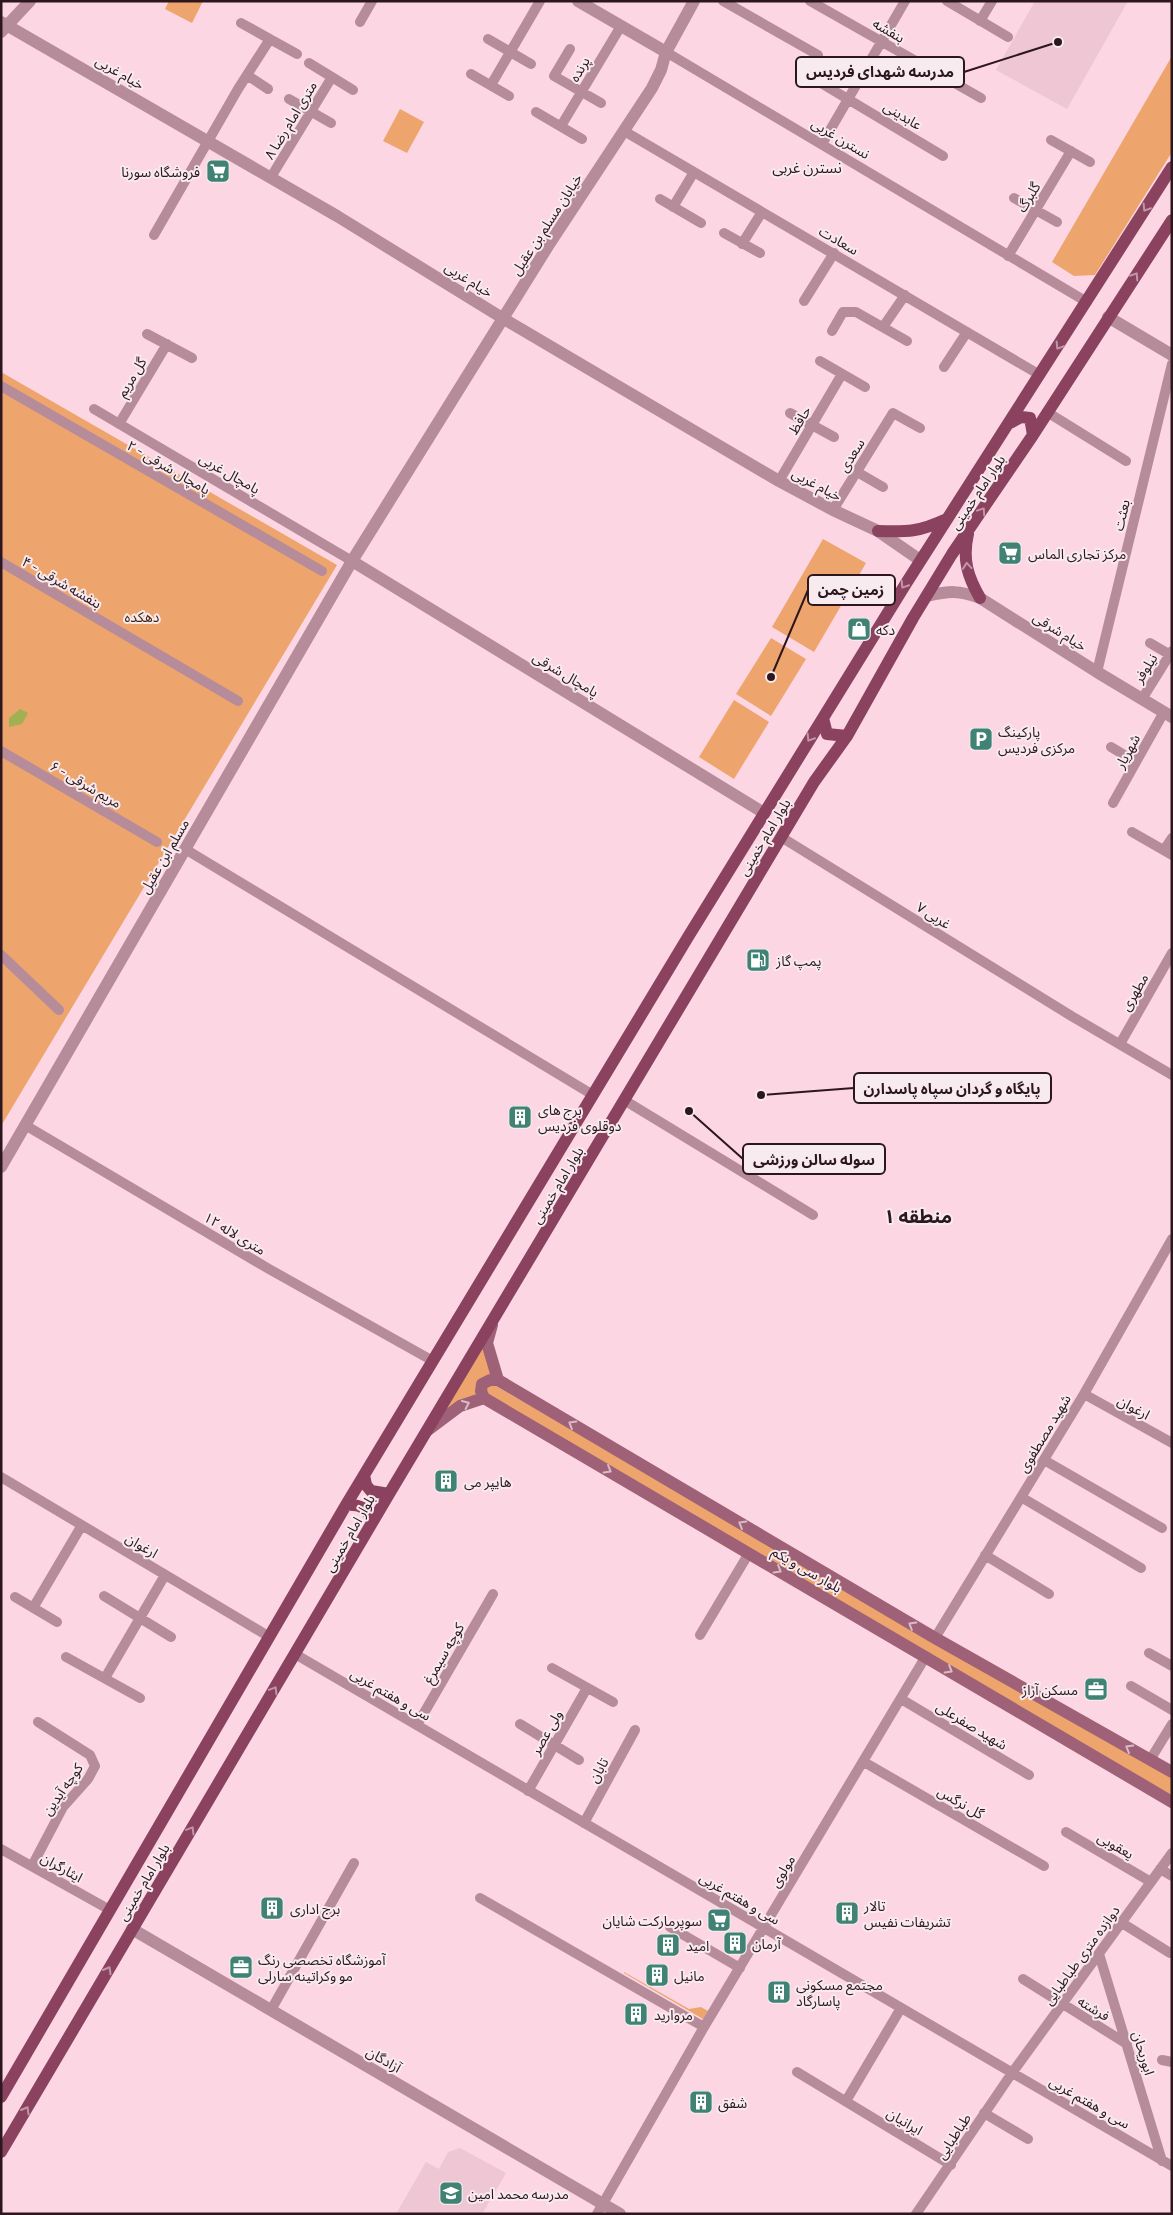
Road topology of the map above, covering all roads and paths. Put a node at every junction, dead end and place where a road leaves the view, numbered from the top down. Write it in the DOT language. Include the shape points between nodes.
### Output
graph roads {
  1 [pos="30,1"];
  2 [pos="372,1"];
  3 [pos="540,1"];
  4 [pos="578,1"];
  5 [pos="694,1"];
  6 [pos="722,1"];
  7 [pos="810,1"];
  8 [pos="905,1"];
  9 [pos="947,1"];
  10 [pos="992,1"];
  11 [pos="980,21"];
  12 [pos="241,22"];
  13 [pos="360,22"];
  14 [pos="3,26"];
  15 [pos="620,26"];
  16 [pos="1008,37"];
  17 [pos="270,39"];
  18 [pos="488,39"];
  19 [pos="880,41"];
  20 [pos="570,49"];
  21 [pos="510,52"];
  22 [pos="666,52"];
  23 [pos="297,54"];
  24 [pos="818,55"];
  25 [pos="309,63"];
  26 [pos="531,64"];
  27 [pos="470,74"];
  28 [pos="247,75"];
  29 [pos="332,77"];
  30 [pos="821,83"];
  31 [pos="491,85"];
  32 [pos="268,89"];
  33 [pos="353,90"];
  34 [pos="582,93"];
  35 [pos="510,96"];
  36 [pos="981,98"];
  37 [pos="289,99"];
  38 [pos="848,99"];
  39 [pos="601,103"];
  40 [pos="311,111"];
  41 [pos="536,112"];
  42 [pos="331,123"];
  43 [pos="561,126"];
  44 [pos="624,131"];
  45 [pos="582,139"];
  46 [pos="1051,140"];
  47 [pos="209,141"];
  48 [pos="822,144"];
  49 [pos="1071,151"];
  50 [pos="943,156"];
  51 [pos="1090,162"];
  52 [pos="1172,167"];
  53 [pos="694,172"];
  54 [pos="271,178"];
  55 [pos="1014,198"];
  56 [pos="660,199"];
  57 [pos="673,207"];
  58 [pos="1036,211"];
  59 [pos="762,212"];
  60 [pos="1172,220"];
  61 [pos="1057,222"];
  62 [pos="701,223"];
  63 [pos="724,233"];
  64 [pos="154,234"];
  65 [pos="742,244"];
  66 [pos="760,253"];
  67 [pos="834,253"];
  68 [pos="1008,256"];
  69 [pos="906,295"];
  70 [pos="804,300"];
  71 [pos="1086,302"];
  72 [pos="1108,317"];
  73 [pos="504,318"];
  74 [pos="883,327"];
  75 [pos="832,331"];
  76 [pos="967,332"];
  77 [pos="147,334"];
  78 [pos="907,341"];
  79 [pos="167,344"];
  80 [pos="1172,355"];
  81 [pos="192,358"];
  82 [pos="820,361"];
  83 [pos="1172,364"];
  84 [pos="944,367"];
  85 [pos="842,374"];
  86 [pos="1040,375"];
  87 [pos="1,386"];
  88 [pos="865,387"];
  89 [pos="94,409"];
  90 [pos="1047,412"];
  91 [pos="790,413"];
  92 [pos="1009,423"];
  93 [pos="119,424"];
  94 [pos="812,425"];
  95 [pos="920,428"];
  96 [pos="1034,435"];
  97 [pos="834,437"];
  98 [pos="1126,461"];
  99 [pos="857,472"];
  100 [pos="779,481"];
  101 [pos="883,488"];
  102 [pos="833,510"];
  103 [pos="947,519"];
  104 [pos="969,530"];
  105 [pos="878,532"];
  106 [pos="920,560"];
  107 [pos="352,561"];
  108 [pos="1,562"];
  109 [pos="322,572"];
  110 [pos="926,596"];
  111 [pos="980,598"];
  112 [pos="1150,643"];
  113 [pos="1171,654"];
  114 [pos="1097,672"];
  115 [pos="1142,699"];
  116 [pos="238,701"];
  117 [pos="1168,714"];
  118 [pos="823,718"];
  119 [pos="847,736"];
  120 [pos="1111,748"];
  121 [pos="1,751"];
  122 [pos="1136,762"];
  123 [pos="1113,803"];
  124 [pos="764,813"];
  125 [pos="1132,832"];
  126 [pos="781,837"];
  127 [pos="1172,838"];
  128 [pos="157,842"];
  129 [pos="186,849"];
  130 [pos="1168,853"];
  131 [pos="1172,954"];
  132 [pos="1,956"];
  133 [pos="59,1010"];
  134 [pos="1120,1044"];
  135 [pos="1172,1075"];
  136 [pos="593,1094"];
  137 [pos="624,1100"];
  138 [pos="25,1125"];
  139 [pos="1,1167"];
  140 [pos="813,1215"];
  141 [pos="1172,1239"];
  142 [pos="493,1322"];
  143 [pos="433,1361"];
  144 [pos="498,1380"];
  145 [pos="1084,1394"];
  146 [pos="484,1398"];
  147 [pos="426,1432"];
  148 [pos="1172,1443"];
  149 [pos="1044,1460"];
  150 [pos="364,1475"];
  151 [pos="1,1477"];
  152 [pos="389,1494"];
  153 [pos="1021,1497"];
  154 [pos="346,1505"];
  155 [pos="373,1521"];
  156 [pos="82,1525"];
  157 [pos="1162,1528"];
  158 [pos="748,1553"];
  159 [pos="985,1555"];
  160 [pos="1141,1568"];
  161 [pos="165,1575"];
  162 [pos="493,1594"];
  163 [pos="1049,1594"];
  164 [pos="104,1596"];
  165 [pos="15,1597"];
  166 [pos="33,1608"];
  167 [pos="140,1618"];
  168 [pos="57,1622"];
  169 [pos="700,1635"];
  170 [pos="268,1636"];
  171 [pos="171,1637"];
  172 [pos="935,1638"];
  173 [pos="1149,1653"];
  174 [pos="295,1654"];
  175 [pos="926,1656"];
  176 [pos="66,1657"];
  177 [pos="1172,1666"];
  178 [pos="552,1668"];
  179 [pos="105,1678"];
  180 [pos="1131,1686"];
  181 [pos="587,1688"];
  182 [pos="140,1698"];
  183 [pos="900,1699"];
  184 [pos="613,1702"];
  185 [pos="1172,1710"];
  186 [pos="38,1722"];
  187 [pos="520,1724"];
  188 [pos="1172,1724"];
  189 [pos="417,1725"];
  190 [pos="636,1730"];
  191 [pos="554,1745"];
  192 [pos="579,1760"];
  193 [pos="1150,1760"];
  194 [pos="864,1762"];
  195 [pos="1172,1772"];
  196 [pos="1030,1775"];
  197 [pos="528,1791"];
  198 [pos="1172,1802"];
  199 [pos="584,1823"];
  200 [pos="1066,1832"];
  201 [pos="1,1849"];
  202 [pos="1172,1854"];
  203 [pos="354,1863"];
  204 [pos="32,1866"];
  205 [pos="1044,1866"];
  206 [pos="1160,1869"];
  207 [pos="1172,1876"];
  208 [pos="1151,1882"];
  209 [pos="480,1898"];
  210 [pos="110,1910"];
  211 [pos="1122,1923"];
  212 [pos="670,1927"];
  213 [pos="764,1928"];
  214 [pos="132,1929"];
  215 [pos="1170,1953"];
  216 [pos="1099,1954"];
  217 [pos="740,1968"];
  218 [pos="1023,1979"];
  219 [pos="1062,2005"];
  220 [pos="901,2008"];
  221 [pos="271,2010"];
  222 [pos="704,2027"];
  223 [pos="1127,2044"];
  224 [pos="797,2072"];
  225 [pos="1012,2073"];
  226 [pos="1,2098"];
  227 [pos="846,2101"];
  228 [pos="984,2113"];
  229 [pos="1028,2139"];
  230 [pos="1,2152"];
  231 [pos="1162,2161"];
  232 [pos="951,2165"];
  233 [pos="1172,2166"];
  234 [pos="600,2209"];
  235 [pos="620,2214"];
  236 [pos="916,2214"];
  1 -- 14 [label="street"];
  2 -- 13 [label="street"];
  3 -- 21 [label="street"];
  4 -- 15 [label="street, نسترن غربی"];
  5 -- 22 [label="street, خیابان مسلم بن عقیل"];
  6 -- 24 [label="street"];
  7 -- 19 [label="street, بنفشه"];
  8 -- 19 [label="street"];
  9 -- 11 [label="street"];
  10 -- 11 [label="street"];
  11 -- 16 [label="street"];
  12 -- 17 [label="street"];
  14 -- 47 [label="street, خیام غربی"];
  15 -- 22 [label="street, نسترن غربی"];
  15 -- 34 [label="street, پرنده"];
  17 -- 23 [label="street"];
  17 -- 28 [label="street"];
  18 -- 21 [label="street"];
  19 -- 36 [label="street, بنفشه"];
  19 -- 38 [label="street"];
  20 -- 34 [label="street" via="554,76"];
  21 -- 26 [label="street"];
  21 -- 31 [label="street"];
  22 -- 44 [label="street, خیابان مسلم بن عقیل" via="661,70"];
  22 -- 48 [label="street, نسترن غربی"];
  25 -- 29 [label="street"];
  27 -- 31 [label="street"];
  28 -- 32 [label="street"];
  28 -- 47 [label="street"];
  29 -- 33 [label="street"];
  29 -- 40 [label="street, ۸ متری امام رضا"];
  30 -- 38 [label="street, عابدینی"];
  31 -- 35 [label="street"];
  34 -- 39 [label="street"];
  34 -- 43 [label="street, پرنده"];
  37 -- 40 [label="street"];
  38 -- 48 [label="street"];
  38 -- 50 [label="street, عابدینی"];
  40 -- 42 [label="street"];
  40 -- 54 [label="street, ۸ متری امام رضا"];
  41 -- 43 [label="street"];
  43 -- 45 [label="street"];
  44 -- 53 [label="street, سعادت"];
  44 -- 73 [label="street, خیابان مسلم بن عقیل"];
  46 -- 49 [label="street"];
  47 -- 54 [label="street, خیام غربی"];
  47 -- 64 [label="street"];
  48 -- 68 [label="street, نسترن غربی"];
  49 -- 51 [label="street"];
  49 -- 58 [label="street, گلبرگ"];
  52 -- 71 [label="main road, بلوار امام خمینی, one-way"];
  53 -- 57 [label="street"];
  53 -- 59 [label="street, سعادت"];
  54 -- 73 [label="street, خیام غربی"];
  55 -- 58 [label="street"];
  56 -- 57 [label="street"];
  57 -- 62 [label="street"];
  58 -- 61 [label="street"];
  58 -- 68 [label="street, گلبرگ"];
  59 -- 65 [label="street"];
  59 -- 67 [label="street, سعادت"];
  72 -- 60 [label="main road, بلوار امام خمینی, one-way"];
  63 -- 65 [label="street"];
  65 -- 66 [label="street"];
  67 -- 69 [label="street, سعادت"];
  67 -- 70 [label="street"];
  68 -- 71 [label="street, نسترن غربی"];
  69 -- 74 [label="street"];
  69 -- 76 [label="street, سعادت"];
  71 -- 86 [label="main road, بلوار امام خمینی, one-way"];
  72 -- 80 [label="street"];
  72 -- 90 [label="main road, بلوار امام خمینی"];
  73 -- 100 [label="street, خیام غربی"];
  73 -- 107 [label="street, خیابان مسلم بن عقیل"];
  74 -- 75 [label="street" via="856,312 843,312"];
  74 -- 78 [label="street"];
  76 -- 84 [label="street"];
  76 -- 86 [label="street, سعادت"];
  77 -- 79 [label="street"];
  79 -- 81 [label="street"];
  79 -- 93 [label="street, گل مریم"];
  82 -- 85 [label="street"];
  83 -- 114 [label="street, بعثت"];
  85 -- 88 [label="street"];
  85 -- 94 [label="street, حافظ"];
  86 -- 92 [label="main road, بلوار امام خمینی"];
  87 -- 109 [label="street, پامچال شرقی - ۲"];
  89 -- 93 [label="street, پامچال غربی"];
  90 -- 96 [label="main road, بلوار امام خمینی"];
  90 -- 98 [label="street"];
  91 -- 94 [label="street"];
  92 -- 96 [label="main road" via="1021,417 1030,418"];
  92 -- 103 [label="main road, بلوار امام خمینی"];
  93 -- 107 [label="street, پامچال غربی"];
  94 -- 97 [label="street"];
  94 -- 100 [label="street, حافظ"];
  95 -- 99 [label="street, سعدی" via="893,413"];
  104 -- 96 [label="main road, بلوار امام خمینی, one-way"];
  99 -- 101 [label="street"];
  99 -- 102 [label="street, سعدی"];
  100 -- 102 [label="street, خیام غربی"];
  102 -- 105 [label="street, خیام غربی"];
  103 -- 105 [label="main road" via="920,530"];
  103 -- 106 [label="main road, بلوار امام خمینی"];
  104 -- 110 [label="main road, بلوار امام خمینی"];
  111 -- 104 [label="main road, one-way" via="967,574"];
  105 -- 106 [label="street, خیام غربی"];
  106 -- 118 [label="main road, بلوار امام خمینی, one-way"];
  107 -- 124 [label="street, پامچال شرقی"];
  107 -- 129 [label="street, مسلم ابن عقیل"];
  108 -- 116 [label="street, بنفشه شرقی - ۴"];
  110 -- 111 [label="street, خیام شرقی" via="948,591"];
  110 -- 119 [label="main road, بلوار امام خمینی"];
  111 -- 114 [label="street, خیام شرقی"];
  112 -- 113 [label="street"];
  113 -- 115 [label="street, نیلوفر"];
  114 -- 115 [label="street, خیام شرقی"];
  115 -- 117 [label="street, خیام شرقی"];
  117 -- 122 [label="street, شهریار"];
  118 -- 119 [label="main road" via="827,734"];
  118 -- 124 [label="main road, بلوار امام خمینی, one-way"];
  119 -- 126 [label="main road, بلوار امام خمینی"];
  120 -- 122 [label="street"];
  121 -- 128 [label="street, مریم شرقی - ۶"];
  122 -- 123 [label="street, شهریار"];
  124 -- 136 [label="main road, بلوار امام خمینی"];
  125 -- 130 [label="street"];
  126 -- 134 [label="street, ۷ غربی"];
  126 -- 137 [label="main road, بلوار امام خمینی"];
  127 -- 130 [label="street"];
  129 -- 136 [label="street"];
  129 -- 138 [label="street, مسلم ابن عقیل"];
  131 -- 134 [label="street, مطهری"];
  132 -- 133 [label="street"];
  134 -- 135 [label="street"];
  136 -- 143 [label="main road, بلوار امام خمینی"];
  137 -- 140 [label="street"];
  137 -- 142 [label="main road, بلوار امام خمینی"];
  138 -- 139 [label="street, مسلم ابن عقیل"];
  138 -- 143 [label="street, ۱۲ متری لاله"];
  141 -- 145 [label="street, شهید مصطفوی"];
  142 -- 144 [label="main road" via="488,1343"];
  142 -- 147 [label="main road, بلوار امام خمینی"];
  143 -- 150 [label="main road, بلوار امام خمینی"];
  144 -- 146 [label="main road" via="482,1384"];
  172 -- 144 [label="main road, بلوار سی و یکم, one-way"];
  145 -- 148 [label="street, ارغوان"];
  145 -- 149 [label="street, شهید مصطفوی"];
  147 -- 146 [label="main road, one-way" via="460,1406"];
  146 -- 158 [label="main road, بلوار سی و یکم, one-way"];
  147 -- 152 [label="main road, بلوار امام خمینی"];
  149 -- 153 [label="street, شهید مصطفوی"];
  149 -- 157 [label="street"];
  150 -- 152 [label="main road" via="371,1491"];
  150 -- 154 [label="main road, بلوار امام خمینی"];
  151 -- 156 [label="street, ارغوان"];
  152 -- 155 [label="main road, بلوار امام خمینی"];
  153 -- 159 [label="street, شهید مصطفوی"];
  153 -- 160 [label="street"];
  154 -- 155 [label="main road" via="364,1507"];
  154 -- 170 [label="main road, بلوار امام خمینی"];
  155 -- 174 [label="main road, بلوار امام خمینی"];
  156 -- 161 [label="street, ارغوان"];
  156 -- 166 [label="street"];
  158 -- 169 [label="street"];
  158 -- 175 [label="main road, بلوار سی و یکم, one-way"];
  159 -- 163 [label="street"];
  159 -- 172 [label="street, شهید مصطفوی"];
  161 -- 167 [label="street"];
  161 -- 170 [label="street, ارغوان"];
  162 -- 189 [label="street, کوچه سیمرغ"];
  164 -- 167 [label="street"];
  165 -- 166 [label="street"];
  166 -- 168 [label="street"];
  167 -- 171 [label="street"];
  167 -- 179 [label="street"];
  170 -- 210 [label="main road, بلوار امام خمینی"];
  193 -- 172 [label="main road, بلوار سی و یکم, one-way"];
  173 -- 177 [label="street"];
  174 -- 189 [label="street, سی و هفتم غربی"];
  214 -- 174 [label="main road, بلوار امام خمینی, one-way"];
  175 -- 183 [label="street, مولوی"];
  175 -- 198 [label="main road, بلوار سی و یکم, one-way"];
  176 -- 179 [label="street"];
  178 -- 181 [label="street"];
  179 -- 182 [label="street"];
  180 -- 185 [label="street"];
  181 -- 184 [label="street"];
  181 -- 191 [label="street, ولی عصر"];
  183 -- 194 [label="street, مولوی"];
  183 -- 196 [label="street, شهید صفرعلی"];
  186 -- 204 [label="street, کوچه آیدین" via="90,1755 94,1766 88,1779 63,1807"];
  187 -- 191 [label="street"];
  188 -- 193 [label="street"];
  189 -- 197 [label="street, سی و هفتم غربی"];
  190 -- 199 [label="street, تابان"];
  191 -- 192 [label="street"];
  191 -- 197 [label="street, ولی عصر"];
  193 -- 195 [label="main road, بلوار سی و یکم"];
  194 -- 205 [label="street, گل نرگس"];
  194 -- 213 [label="street, مولوی"];
  197 -- 199 [label="street, سی و هفتم غربی"];
  199 -- 213 [label="street, سی و هفتم غربی"];
  200 -- 208 [label="street, یعقوبی"];
  201 -- 204 [label="street, ایثارگران"];
  202 -- 206 [label="street, دوازده متری طباطبایی"];
  203 -- 221 [label="street"];
  204 -- 210 [label="street, ایثارگران"];
  206 -- 207 [label="street"];
  206 -- 208 [label="street, دوازده متری طباطبایی"];
  208 -- 211 [label="street, دوازده متری طباطبایی"];
  209 -- 222 [label="street"];
  210 -- 226 [label="main road, بلوار امام خمینی"];
  211 -- 215 [label="street"];
  211 -- 216 [label="street, دوازده متری طباطبایی"];
  212 -- 217 [label="street"];
  213 -- 217 [label="street, مولوی"];
  213 -- 220 [label="street, سی و هفتم غربی"];
  214 -- 221 [label="street, آزادگان"];
  230 -- 214 [label="main road, بلوار امام خمینی, one-way"];
  216 -- 219 [label="street, دوازده متری طباطبایی"];
  216 -- 223 [label="street, ابوریحان"];
  217 -- 222 [label="street, مولوی"];
  218 -- 219 [label="street, فرشته"];
  219 -- 223 [label="street, فرشته"];
  219 -- 225 [label="street, دوازده متری طباطبایی"];
  220 -- 225 [label="street, سی و هفتم غربی"];
  220 -- 227 [label="street"];
  221 -- 234 [label="street, آزادگان"];
  222 -- 234 [label="street, مولوی"];
  223 -- 231 [label="street, ابوریحان"];
  224 -- 227 [label="street, ایرانیان"];
  225 -- 228 [label="street, طباطبایی"];
  225 -- 231 [label="street, سی و هفتم غربی"];
  227 -- 232 [label="street, ایرانیان"];
  228 -- 229 [label="street"];
  228 -- 232 [label="street, طباطبایی"];
  231 -- 233 [label="street, سی و هفتم غربی"];
  232 -- 236 [label="street, طباطبایی"];
  234 -- 235 [label="street, آزادگان"];
}
